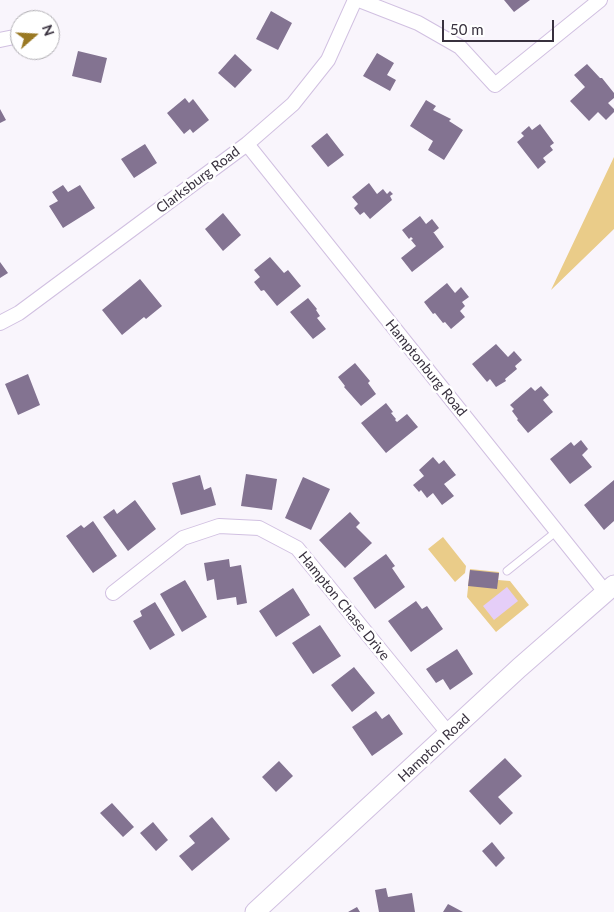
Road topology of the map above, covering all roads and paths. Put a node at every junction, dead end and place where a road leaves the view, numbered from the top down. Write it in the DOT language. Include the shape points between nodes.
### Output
graph roads {
  1 [pos="357,0"];
  2 [pos="600,0"];
  3 [pos="247,144"];
  4 [pos="0,323"];
  5 [pos="557,531"];
  6 [pos="506,571"];
  7 [pos="610,589"];
  8 [pos="112,593"];
  9 [pos="449,734"];
  10 [pos="255,912"];
  1 -- 2 [label="street" via="418,23 460,48 495,85"];
  1 -- 3 [label="street, Clarksburg Road" via="328,60 293,104"];
  3 -- 4 [label="street, Clarksburg Road" via="20,313"];
  3 -- 5 [label="street, Hamptonburg Road"];
  5 -- 6 [label="lane"];
  5 -- 7 [label="street, Hamptonburg Road"];
  7 -- 9 [label="main road, Hampton Road"];
  8 -- 9 [label="street, Hampton Chase Drive" via="183,538 219,526 259,528 297,548"];
  9 -- 10 [label="main road, Hampton Road"];
}
